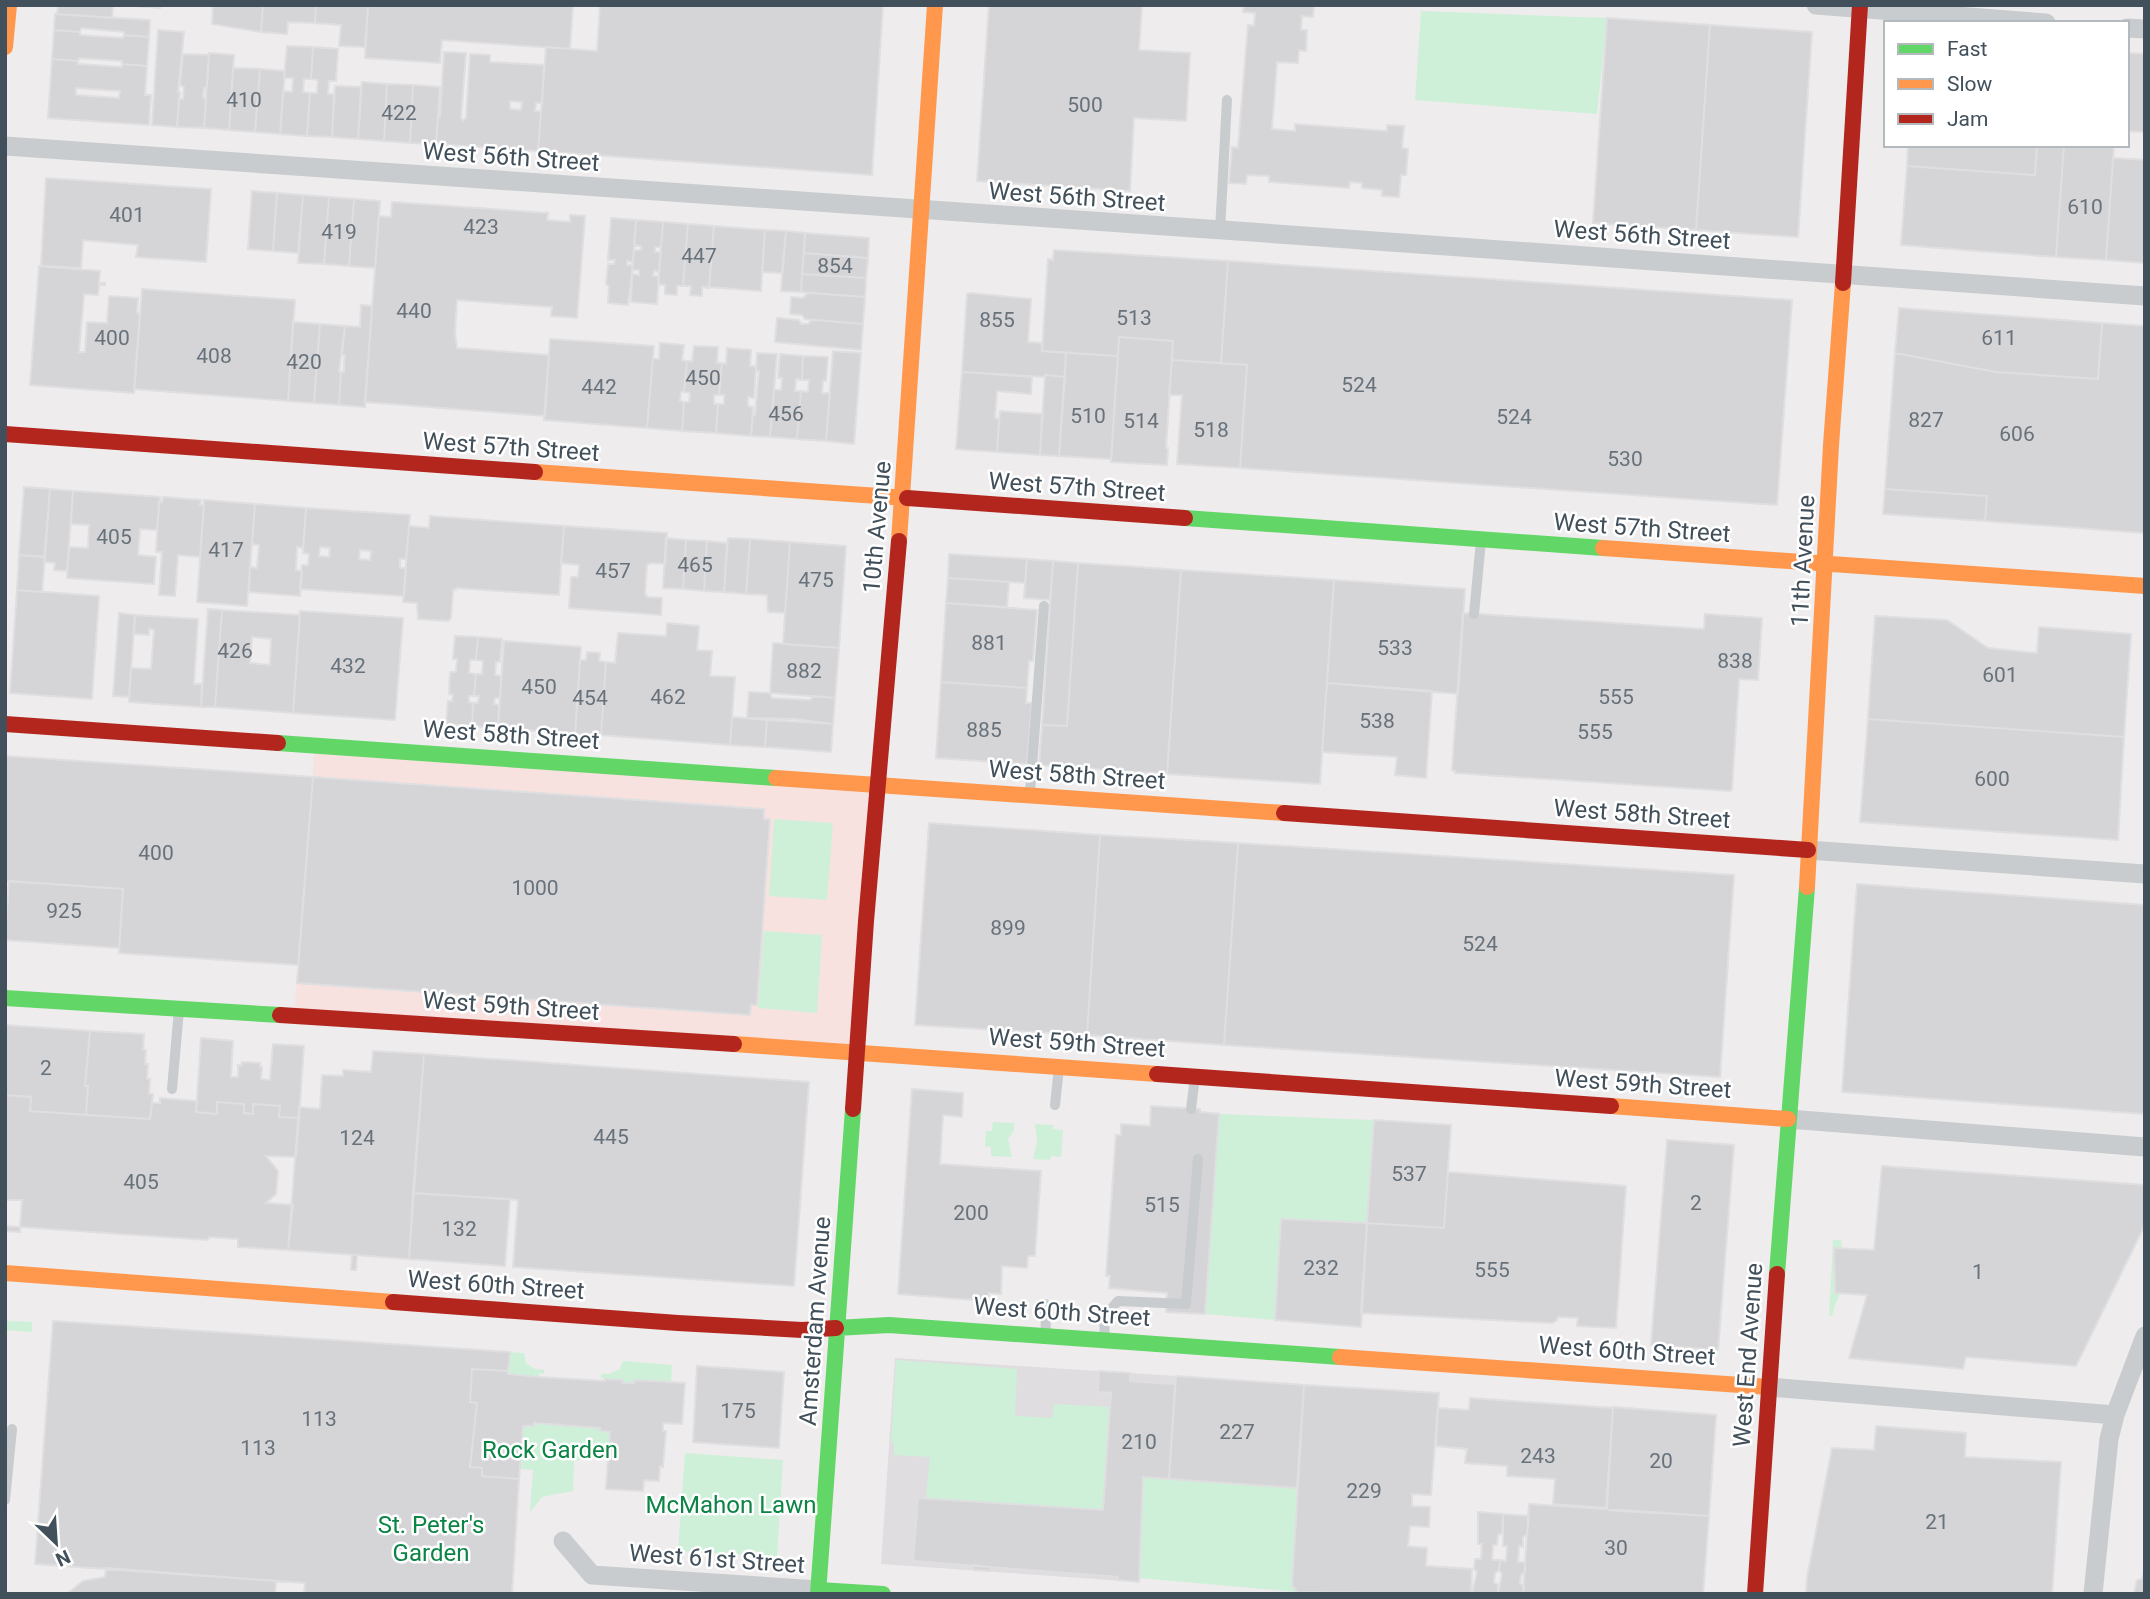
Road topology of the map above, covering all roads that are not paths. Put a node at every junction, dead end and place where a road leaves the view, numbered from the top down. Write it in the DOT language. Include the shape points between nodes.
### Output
graph roads {
  1 [pos="9,5"];
  2 [pos="935,5"];
  3 [pos="1816,5"];
  4 [pos="1860,7"];
  5 [pos="2001,21"];
  6 [pos="5,47"];
  7 [pos="1227,100"];
  8 [pos="5,146"];
  9 [pos="922,210"];
  10 [pos="1220,231"];
  11 [pos="1844,272"];
  12 [pos="2145,296"];
  13 [pos="5,434"];
  14 [pos="903,498"];
  15 [pos="1481,539"];
  16 [pos="1826,564"];
  17 [pos="2145,586"];
  18 [pos="1044,606"];
  19 [pos="1474,614"];
  20 [pos="5,724"];
  21 [pos="878,786"];
  22 [pos="1030,797"];
  23 [pos="1808,850"];
  24 [pos="2145,874"];
  25 [pos="5,998"];
  26 [pos="180,1009"];
  27 [pos="857,1052"];
  28 [pos="1059,1066"];
  29 [pos="1195,1076"];
  30 [pos="172,1089"];
  31 [pos="1055,1105"];
  32 [pos="1191,1109"];
  33 [pos="1788,1119"];
  34 [pos="2145,1147"];
  35 [pos="1198,1159"];
  36 [pos="5,1273"];
  37 [pos="1045,1304"];
  38 [pos="837,1328"];
  39 [pos="1046,1336"];
  40 [pos="2145,1336"];
  41 [pos="1105,1339"];
  42 [pos="1769,1387"];
  43 [pos="2115,1415"];
  44 [pos="12,1429"];
  45 [pos="5,1500"];
  46 [pos="563,1541"];
  47 [pos="819,1592"];
  48 [pos="883,1594"];
  49 [pos="1755,1594"];
  50 [pos="2093,1594"];
  1 -- 6 [label="street"];
  2 -- 9 [label="street, 10th Avenue"];
  3 -- 4 [label="street"];
  4 -- 5 [label="street"];
  4 -- 11 [label="street, 11th Avenue"];
  7 -- 10 [label="lane"];
  8 -- 9 [label="street, West 56th Street"];
  9 -- 10 [label="street, West 56th Street"];
  9 -- 14 [label="street, 10th Avenue"];
  10 -- 11 [label="street, West 56th Street"];
  11 -- 12 [label="street, West 56th Street"];
  11 -- 16 [label="street, 11th Avenue"];
  13 -- 14 [label="street, West 57th Street"];
  14 -- 15 [label="street, West 57th Street"];
  14 -- 21 [label="street, 10th Avenue"];
  15 -- 16 [label="street, West 57th Street"];
  15 -- 19 [label="lane"];
  16 -- 17 [label="street, West 57th Street"];
  16 -- 23 [label="street, 11th Avenue"];
  18 -- 22 [label="lane"];
  20 -- 21 [label="street, West 58th Street"];
  21 -- 22 [label="street, West 58th Street"];
  21 -- 27 [label="street, 10th Avenue"];
  22 -- 23 [label="street, West 58th Street"];
  23 -- 24 [label="street, West 58th Street"];
  23 -- 33 [label="street, 11th Avenue"];
  25 -- 26 [label="street, West 59th Street"];
  26 -- 27 [label="street, West 59th Street"];
  26 -- 30 [label="lane"];
  27 -- 28 [label="street, West 59th Street"];
  27 -- 38 [label="street, Amsterdam Avenue"];
  28 -- 29 [label="street, West 59th Street"];
  28 -- 31 [label="lane"];
  29 -- 32 [label="lane"];
  29 -- 33 [label="street, West 59th Street"];
  33 -- 34 [label="street, West 59th Street"];
  33 -- 42 [label="street, West End Avenue"];
  35 -- 41 [label="lane" via="1186,1304 1118,1301 1104,1317"];
  36 -- 38 [label="street, West 60th Street" via="665,1322"];
  37 -- 39 [label="lane"];
  38 -- 39 [label="street, West 60th Street" via="889,1325"];
  38 -- 47 [label="street, Amsterdam Avenue"];
  39 -- 41 [label="street, West 60th Street"];
  40 -- 43 [label="street"];
  41 -- 42 [label="street, West 60th Street"];
  42 -- 43 [label="street, West 60th Street"];
  42 -- 49 [label="street, West End Avenue"];
  43 -- 50 [label="street"];
  44 -- 45 [label="lane"];
  46 -- 47 [label="street, West 61st Street" via="592,1575"];
  47 -- 48 [label="street, West 61st Street"];
}
